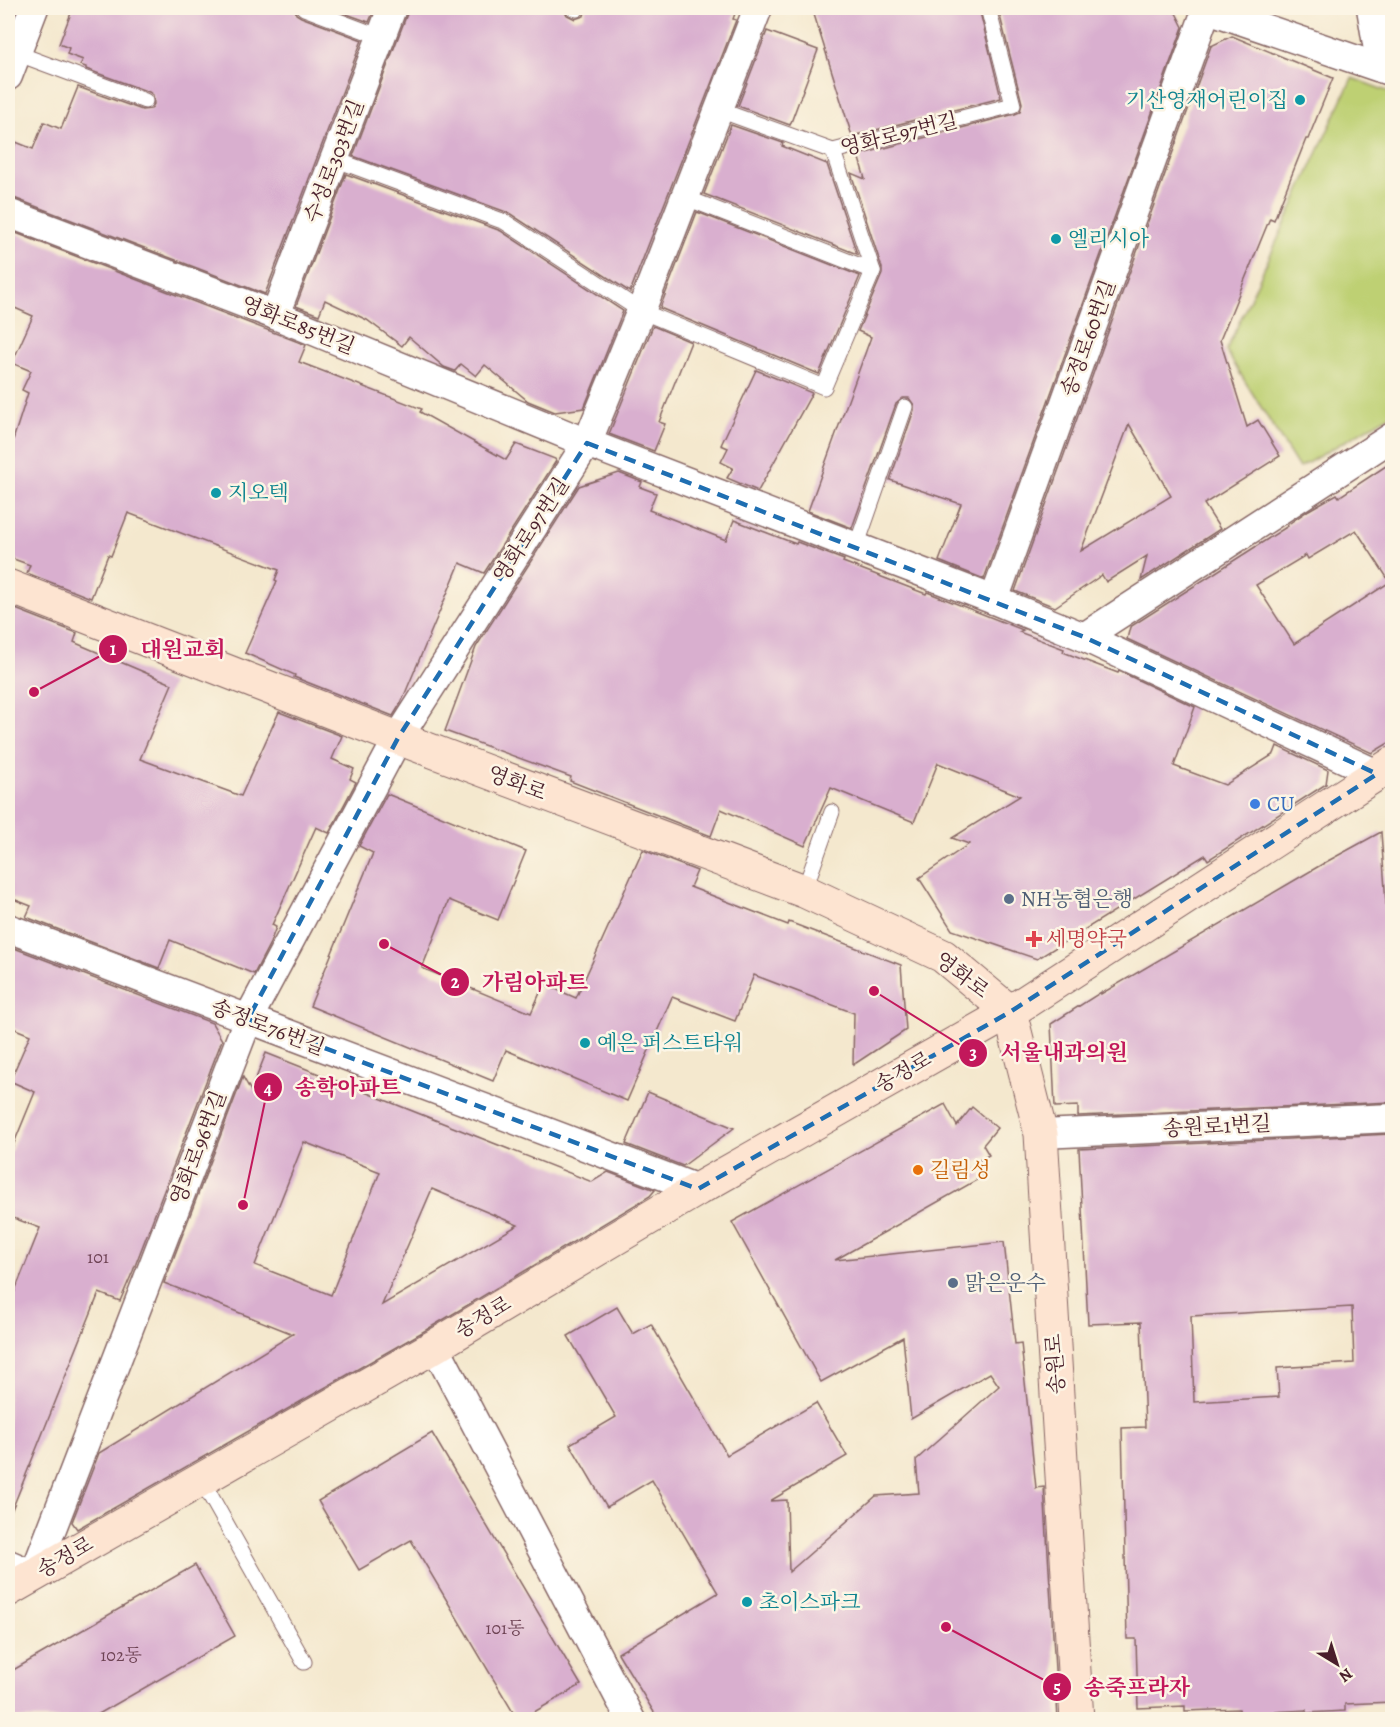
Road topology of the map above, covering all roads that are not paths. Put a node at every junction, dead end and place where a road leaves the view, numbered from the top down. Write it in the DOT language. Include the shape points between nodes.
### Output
graph roads {
  1 [pos="34,8"];
  2 [pos="304,8"];
  3 [pos="392,8"];
  4 [pos="758,8"];
  5 [pos="988,8"];
  6 [pos="1206,8"];
  7 [pos="1371,8"];
  8 [pos="381,37"];
  9 [pos="12,64"];
  10 [pos="1387,70"];
  11 [pos="145,101"];
  12 [pos="719,110"];
  13 [pos="833,151"];
  14 [pos="334,159"];
  15 [pos="684,197"];
  16 [pos="8,213"];
  17 [pos="873,271"];
  18 [pos="641,310"];
  19 [pos="275,315"];
  20 [pos="905,407"];
  21 [pos="1392,437"];
  22 [pos="587,443"];
  23 [pos="856,547"];
  24 [pos="8,585"];
  25 [pos="994,600"];
  26 [pos="1084,637"];
  27 [pos="398,738"];
  28 [pos="1385,769"];
  29 [pos="832,812"];
  30 [pos="804,891"];
  31 [pos="8,928"];
  32 [pos="1010,1012"];
  33 [pos="248,1019"];
  34 [pos="1392,1118"];
  35 [pos="1041,1134"];
  36 [pos="698,1189"];
  37 [pos="435,1346"];
  38 [pos="201,1479"];
  39 [pos="16,1576"];
  40 [pos="304,1662"];
  41 [pos="631,1719"];
  42 [pos="1077,1719"];
  1 -- 9 [label="street"];
  2 -- 8 [label="lane"];
  3 -- 8 [label="street, 수성로303번길"];
  4 -- 12 [label="street, 영화로97번길"];
  5 -- 13 [label="lane, 영화로97번길" via="1013,105"];
  6 -- 10 [label="street"];
  6 -- 25 [label="street, 송정로60번길"];
  7 -- 10 [label="street"];
  8 -- 14 [label="street, 수성로303번길"];
  9 -- 11 [label="lane"];
  12 -- 13 [label="lane, 영화로97번길"];
  12 -- 15 [label="street, 영화로97번길"];
  13 -- 17 [label="lane"];
  14 -- 18 [label="lane" via="505,222"];
  14 -- 19 [label="street, 수성로303번길"];
  15 -- 17 [label="lane"];
  15 -- 18 [label="street, 영화로97번길"];
  16 -- 19 [label="street, 영화로85번길"];
  17 -- 18 [label="lane" via="825,387"];
  18 -- 22 [label="street, 영화로97번길"];
  19 -- 22 [label="street, 영화로85번길"];
  20 -- 23 [label="lane"];
  21 -- 26 [label="street"];
  22 -- 23 [label="street"];
  22 -- 27 [label="street, 영화로97번길"];
  23 -- 25 [label="street"];
  24 -- 27 [label="street, 영화로"];
  25 -- 26 [label="street"];
  26 -- 28 [label="street"];
  27 -- 30 [label="street, 영화로"];
  27 -- 33 [label="street, 영화로96번길"];
  28 -- 32 [label="street, 송정로"];
  29 -- 30 [label="lane"];
  30 -- 32 [label="street, 영화로" via="943,956"];
  31 -- 33 [label="street, 송정로76번길"];
  32 -- 35 [label="street, 송원로"];
  32 -- 36 [label="street, 송정로"];
  33 -- 36 [label="street, 송정로76번길"];
  33 -- 39 [label="street, 영화로96번길"];
  34 -- 35 [label="street, 송원로1번길"];
  35 -- 42 [label="street, 송원로"];
  36 -- 37 [label="street, 송정로"];
  37 -- 38 [label="street, 송정로"];
  37 -- 41 [label="street, 송정로"];
  38 -- 39 [label="street, 송정로"];
  38 -- 40 [label="lane"];
}
